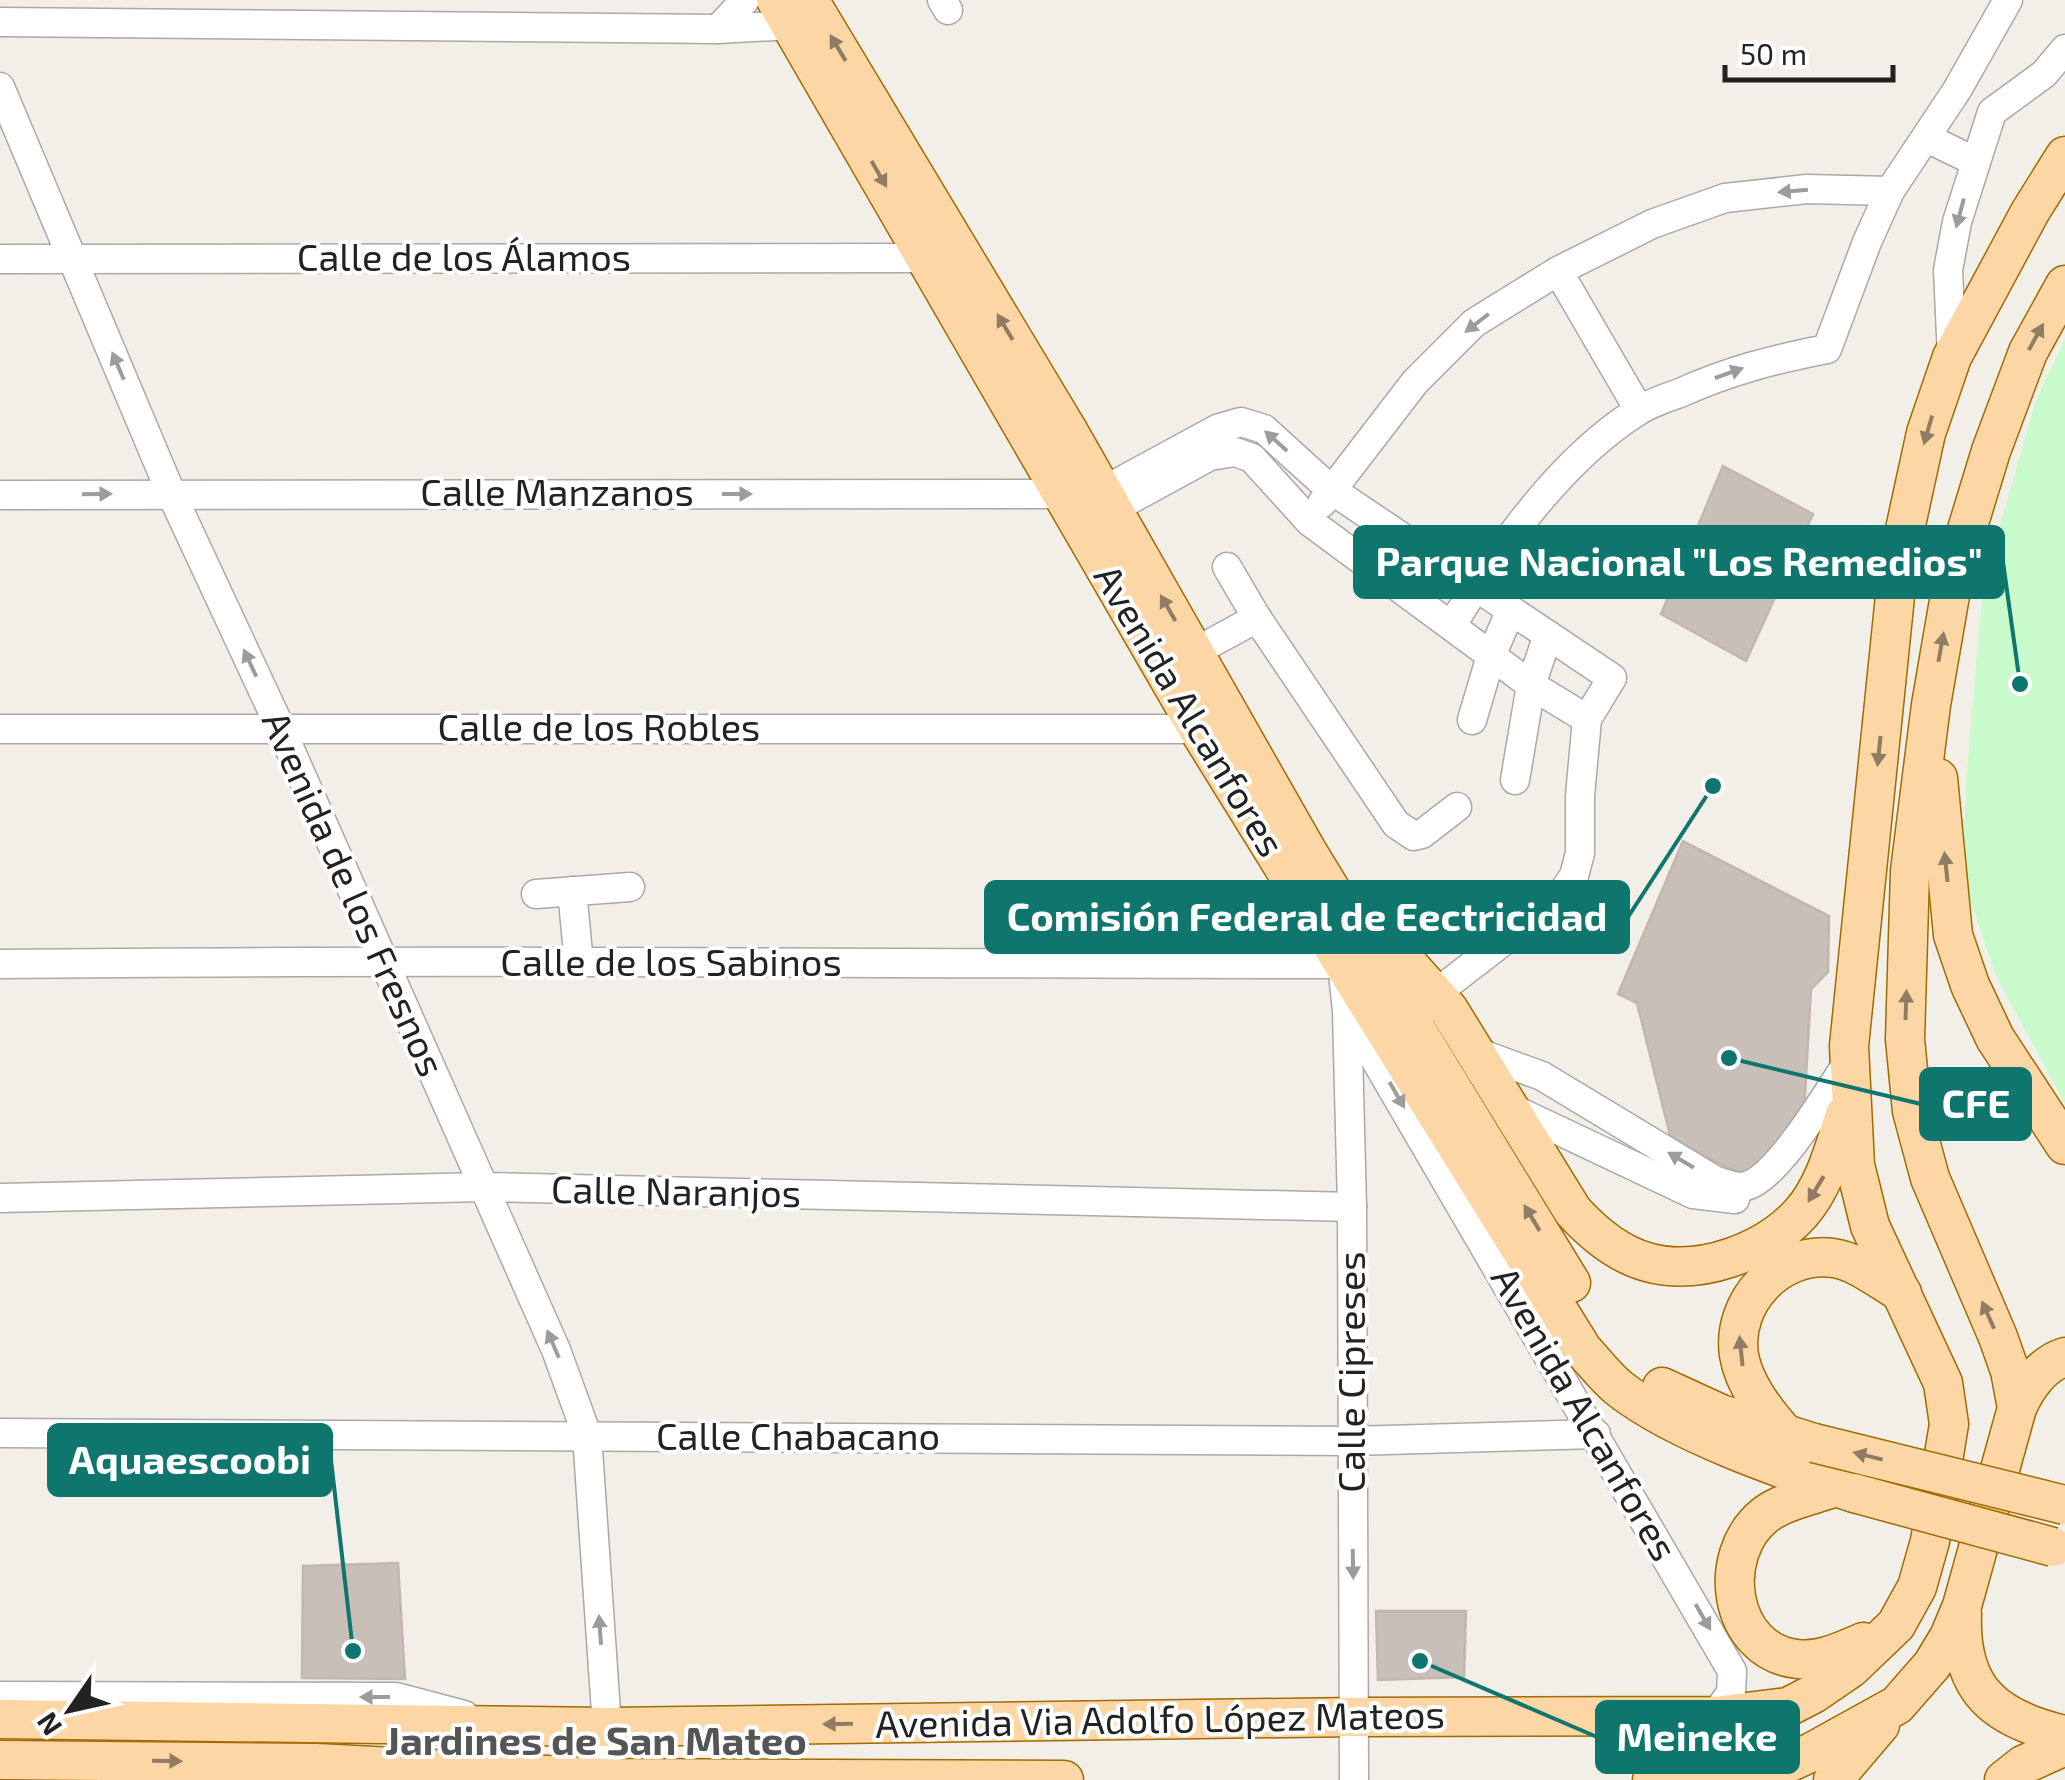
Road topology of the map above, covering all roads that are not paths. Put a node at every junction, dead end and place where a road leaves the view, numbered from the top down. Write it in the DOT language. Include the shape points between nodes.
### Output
graph roads {
  1 [pos="745,0"];
  2 [pos="2008,0"];
  3 [pos="792,8"];
  4 [pos="0,22"];
  5 [pos="718,29"];
  6 [pos="2065,50"];
  7 [pos="0,87"];
  8 [pos="1957,90"];
  9 [pos="1992,112"];
  10 [pos="1927,138"];
  11 [pos="2065,156"];
  12 [pos="1974,161"];
  13 [pos="1890,191"];
  14 [pos="928,258"];
  15 [pos="0,259"];
  16 [pos="74,259"];
  17 [pos="1558,270"];
  18 [pos="2065,285"];
  19 [pos="1952,357"];
  20 [pos="1639,410"];
  21 [pos="1192,454"];
  22 [pos="1330,490"];
  23 [pos="171,493"];
  24 [pos="1060,494"];
  25 [pos="0,495"];
  26 [pos="1106,501"];
  27 [pos="1310,522"];
  28 [pos="1428,555"];
  29 [pos="1227,568"];
  30 [pos="1475,586"];
  31 [pos="1401,592"];
  32 [pos="1510,612"];
  33 [pos="1257,618"];
  34 [pos="1452,625"];
  35 [pos="1548,635"];
  36 [pos="1193,653"];
  37 [pos="1491,656"];
  38 [pos="1531,685"];
  39 [pos="1930,705"];
  40 [pos="1587,719"];
  41 [pos="1472,720"];
  42 [pos="280,728"];
  43 [pos="1198,729"];
  44 [pos="0,730"];
  45 [pos="1514,780"];
  46 [pos="1458,807"];
  47 [pos="1307,850"];
  48 [pos="630,887"];
  49 [pos="572,892"];
  50 [pos="536,894"];
  51 [pos="381,960"];
  52 [pos="0,964"];
  53 [pos="579,964"];
  54 [pos="1342,964"];
  55 [pos="1435,994"];
  56 [pos="1347,1011"];
  57 [pos="1476,1052"];
  58 [pos="1850,1078"];
  59 [pos="1508,1107"];
  60 [pos="2065,1146"];
  61 [pos="484,1188"];
  62 [pos="0,1198"];
  63 [pos="1352,1207"];
  64 [pos="1902,1293"];
  65 [pos="2065,1356"];
  66 [pos="2016,1408"];
  67 [pos="0,1433"];
  68 [pos="1596,1434"];
  69 [pos="587,1435"];
  70 [pos="1800,1439"];
  71 [pos="1352,1441"];
  72 [pos="1845,1490"];
  73 [pos="2065,1505"];
  74 [pos="2059,1548"];
  75 [pos="1962,1606"];
  76 [pos="1896,1625"];
  77 [pos="0,1696"];
  78 [pos="1897,1706"];
  79 [pos="1714,1716"];
  80 [pos="1355,1717"];
  81 [pos="0,1718"];
  82 [pos="504,1725"];
  83 [pos="607,1727"];
  84 [pos="2065,1735"];
  85 [pos="2065,1746"];
  86 [pos="0,1760"];
  87 [pos="606,1779"];
  88 [pos="832,1779"];
  89 [pos="822,1780"];
  90 [pos="1064,1780"];
  91 [pos="1354,1780"];
  92 [pos="1652,1780"];
  93 [pos="1751,1780"];
  94 [pos="1798,1780"];
  95 [pos="1833,1780"];
  96 [pos="2004,1780"];
  1 -- 5 [label="street"];
  2 -- 8 [label="street"];
  3 -- 5 [label="street"];
  3 -- 14 [label="main road, Avenida Alcanfores, one-way"];
  26 -- 3 [label="main road, Avenida Alcanfores, one-way" via="1067,428"];
  4 -- 5 [label="street"];
  6 -- 9 [label="street"];
  7 -- 16 [label="street, Avenida de los Fresnos"];
  8 -- 9 [label="street"];
  8 -- 10 [label="street"];
  9 -- 12 [label="street"];
  10 -- 12 [label="street"];
  10 -- 13 [label="street"];
  11 -- 19 [label="main road, Avenida Via Adolfo López Mateos"];
  12 -- 19 [label="street, one-way" via="1948,270"];
  13 -- 17 [label="street, one-way" via="1725,198 1652,224"];
  20 -- 13 [label="street, one-way" via="1754,364 1827,349"];
  14 -- 16 [label="street, Calle de los Álamos"];
  14 -- 24 [label="main road, Avenida Alcanfores"];
  15 -- 16 [label="street, Calle de los Álamos"];
  23 -- 16 [label="street, Avenida de los Fresnos, one-way"];
  17 -- 20 [label="street"];
  17 -- 22 [label="street, one-way" via="1474,323 1415,382"];
  39 -- 18 [label="main road, one-way" via="1954,572 1990,451 2028,352"];
  19 -- 58 [label="main road, Avenida Via Adolfo López Mateos, one-way" via="1926,433 1899,557"];
  20 -- 30 [label="street" via="1584,453"];
  22 -- 21 [label="street, one-way" via="1264,429 1240,422 1217,428"];
  21 -- 26 [label="street"];
  21 -- 27 [label="street" via="1252,458"];
  22 -- 27 [label="street"];
  22 -- 28 [label="street"];
  23 -- 24 [label="street, Calle Manzanos, one-way"];
  25 -- 23 [label="street, Calle Manzanos, one-way"];
  42 -- 23 [label="street, Avenida de los Fresnos, one-way"];
  24 -- 26 [label="street, Calle Manzanos"];
  24 -- 43 [label="main road, Avenida Alcanfores"];
  36 -- 26 [label="main road, Avenida Alcanfores, one-way"];
  27 -- 31 [label="street"];
  28 -- 30 [label="street"];
  28 -- 31 [label="street"];
  29 -- 33 [label="street"];
  30 -- 32 [label="street"];
  30 -- 34 [label="street"];
  31 -- 34 [label="street"];
  32 -- 35 [label="street"];
  32 -- 37 [label="street"];
  33 -- 36 [label="street"];
  33 -- 46 [label="street" via="1396,824 1422,834"];
  34 -- 37 [label="street"];
  35 -- 38 [label="street"];
  35 -- 40 [label="street" via="1612,678"];
  36 -- 47 [label="main road, Avenida Alcanfores"];
  37 -- 38 [label="street"];
  37 -- 41 [label="street"];
  38 -- 40 [label="street"];
  38 -- 45 [label="street"];
  60 -- 39 [label="main road, one-way" via="1996,1038 1953,935"];
  66 -- 39 [label="main road, one-way" via="2010,1371 1930,1178 1912,1112 1905,1039 1910,871"];
  40 -- 55 [label="street" via="1574,876 1558,899"];
  42 -- 43 [label="street, Calle de los Robles"];
  42 -- 44 [label="street, Calle de los Robles"];
  42 -- 51 [label="street, Avenida de los Fresnos"];
  43 -- 54 [label="main road, Avenida Alcanfores"];
  47 -- 55 [label="main road"];
  70 -- 47 [label="main road, Avenida Alcanfores, one-way" via="1668,1392 1629,1365 1601,1331"];
  48 -- 49 [label="street"];
  49 -- 50 [label="street"];
  49 -- 53 [label="street"];
  51 -- 52 [label="street, Calle de los Sabinos"];
  51 -- 53 [label="street, Calle de los Sabinos"];
  51 -- 61 [label="street, Avenida de los Fresnos"];
  53 -- 54 [label="street, Calle de los Sabinos"];
  54 -- 56 [label="street, Calle Cipreses"];
  54 -- 72 [label="main road, Avenida Alcanfores" via="1583,1350 1616,1386 1654,1414"];
  55 -- 57 [label="main road"];
  56 -- 63 [label="street, Calle Cipreses"];
  56 -- 68 [label="street, Avenida Alcanfores, one-way"];
  58 -- 57 [label="street, one-way" via="1780,1161 1743,1188 1716,1181 1542,1076"];
  57 -- 59 [label="main road"];
  58 -- 59 [label="street" via="1788,1172 1768,1192 1741,1200 1693,1194"];
  58 -- 59 [label="main road, one-way" via="1826,1172 1803,1211 1759,1245 1686,1266 1646,1262 1592,1232 1555,1186"];
  58 -- 64 [label="main road, Avenida Via Adolfo López Mateos" via="1861,1196"];
  61 -- 62 [label="street, Calle Naranjos"];
  61 -- 63 [label="street, Calle Naranjos"];
  69 -- 61 [label="street, Avenida de los Fresnos, one-way"];
  63 -- 71 [label="street, Calle Cipreses"];
  70 -- 64 [label="main road, one-way" via="1770,1418 1746,1379 1741,1324 1760,1286 1780,1268 1835,1258"];
  64 -- 76 [label="main road, Avenida Via Adolfo López Mateos" via="1943,1383 1949,1424 1930,1541 1917,1587"];
  65 -- 66 [label="main road" via="2026,1387"];
  66 -- 75 [label="main road"];
  67 -- 69 [label="street, Calle Chabacano"];
  68 -- 71 [label="street, Calle Chabacano"];
  68 -- 79 [label="street, Avenida Alcanfores, one-way" via="1732,1671 1731,1693"];
  69 -- 71 [label="street, Calle Chabacano"];
  83 -- 69 [label="street, Avenida de los Fresnos, one-way"];
  73 -- 70 [label="main road, Avenida Alcanfores, one-way, bridge"];
  71 -- 80 [label="street, Calle Cipreses, one-way"];
  72 -- 74 [label="main road, Avenida Alcanfores, bridge"];
  72 -- 76 [label="main road" via="1766,1514 1746,1536 1735,1602 1744,1627 1764,1647 1817,1660"];
  75 -- 78 [label="main road" via="1932,1665"];
  75 -- 84 [label="main road" via="1965,1662 1989,1702 2010,1718"];
  76 -- 79 [label="main road, Avenida Via Adolfo López Mateos" via="1851,1668 1800,1701"];
  82 -- 77 [label="street, one-way" via="396,1697"];
  78 -- 93 [label="main road"];
  78 -- 95 [label="main road"];
  79 -- 80 [label="main road, Avenida Via Adolfo López Mateos"];
  80 -- 83 [label="main road, Avenida Via Adolfo López Mateos, one-way"];
  80 -- 91 [label="street, Calle Cipreses"];
  81 -- 82 [label="main road, Avenida Via Adolfo López Mateos"];
  82 -- 83 [label="main road, Avenida Via Adolfo López Mateos"];
  83 -- 87 [label="street, Avenida de los Fresnos"];
  85 -- 96 [label="main road"];
  86 -- 87 [label="main road, Avenida Via Adolfo López Mateos, one-way" via="316,1763"];
  87 -- 88 [label="main road, Avenida Via Adolfo López Mateos"];
  88 -- 89 [label="street"];
  88 -- 90 [label="main road, Avenida Via Adolfo López Mateos"];
  92 -- 93 [label="main road"];
  93 -- 94 [label="main road"];
}
